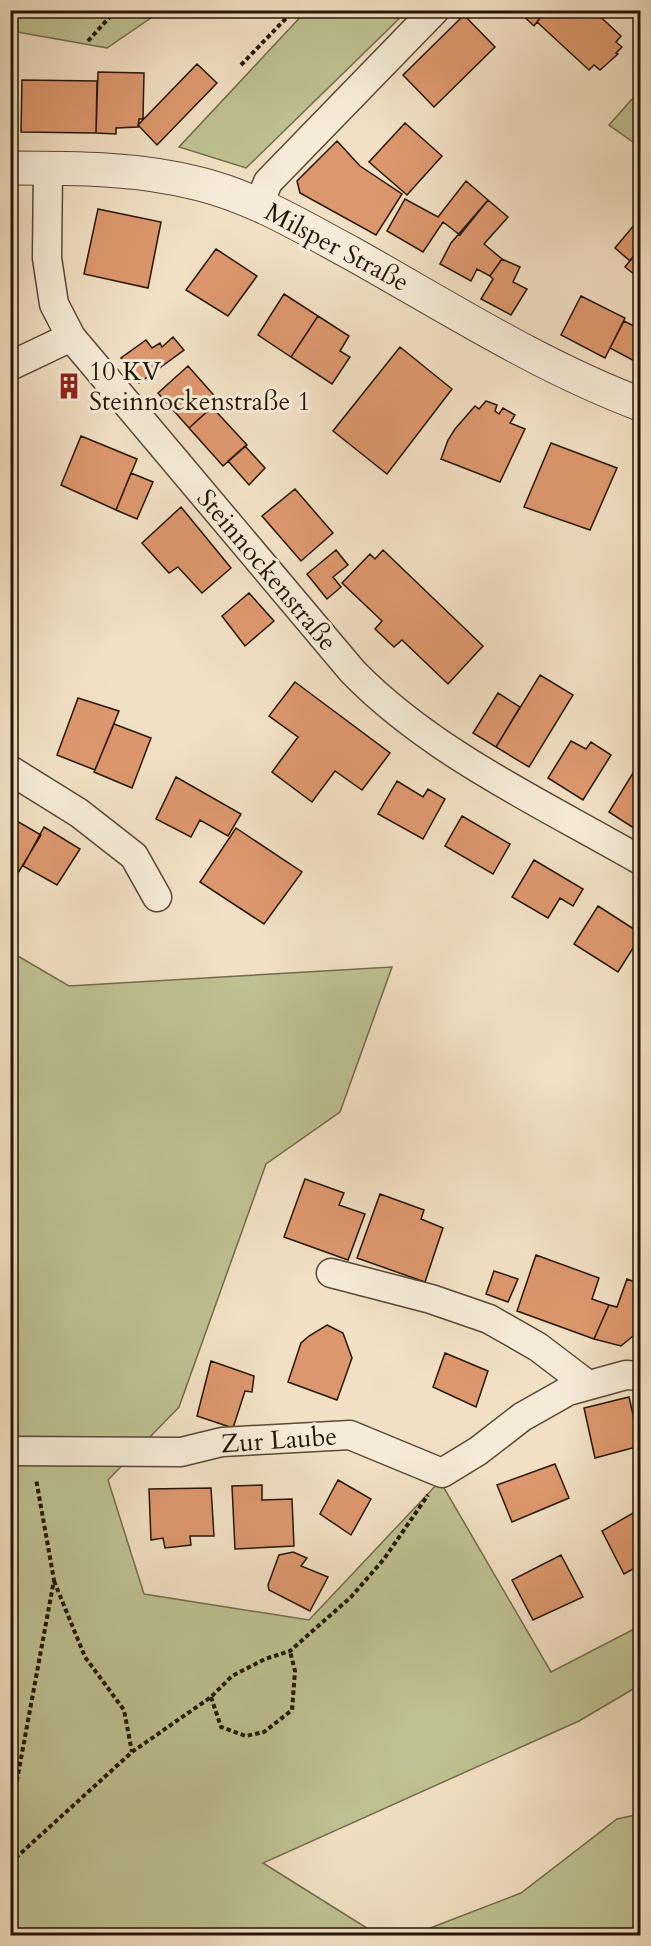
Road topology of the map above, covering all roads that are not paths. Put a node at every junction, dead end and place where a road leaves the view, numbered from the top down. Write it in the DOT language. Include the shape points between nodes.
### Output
graph roads {
  1 [pos="435,10"];
  2 [pos="10,168"];
  3 [pos="48,168"];
  4 [pos="259,204"];
  5 [pos="71,337"];
  6 [pos="10,366"];
  7 [pos="640,404"];
  8 [pos="10,770"];
  9 [pos="640,860"];
  10 [pos="157,897"];
  11 [pos="331,1273"];
  12 [pos="640,1376"];
  13 [pos="588,1386"];
  14 [pos="20,1451"];
  1 -- 4 [label="street" via="268,182"];
  2 -- 3 [label="street, Milsper Straße"];
  3 -- 4 [label="street, Milsper Straße" via="169,177"];
  3 -- 5 [label="street, Steinnockenstraße" via="47,258 54,304"];
  4 -- 7 [label="street, Milsper Straße" via="537,357"];
  5 -- 6 [label="street"];
  5 -- 9 [label="street, Steinnockenstraße" via="375,695 442,745"];
  8 -- 10 [label="street" via="79,813 134,856"];
  11 -- 13 [label="street" via="489,1319 538,1347"];
  12 -- 13 [label="street" via="626,1375"];
  13 -- 14 [label="street, Zur Laube" via="568,1391 522,1417 442,1473 350,1435 222,1442 181,1452"];
}
